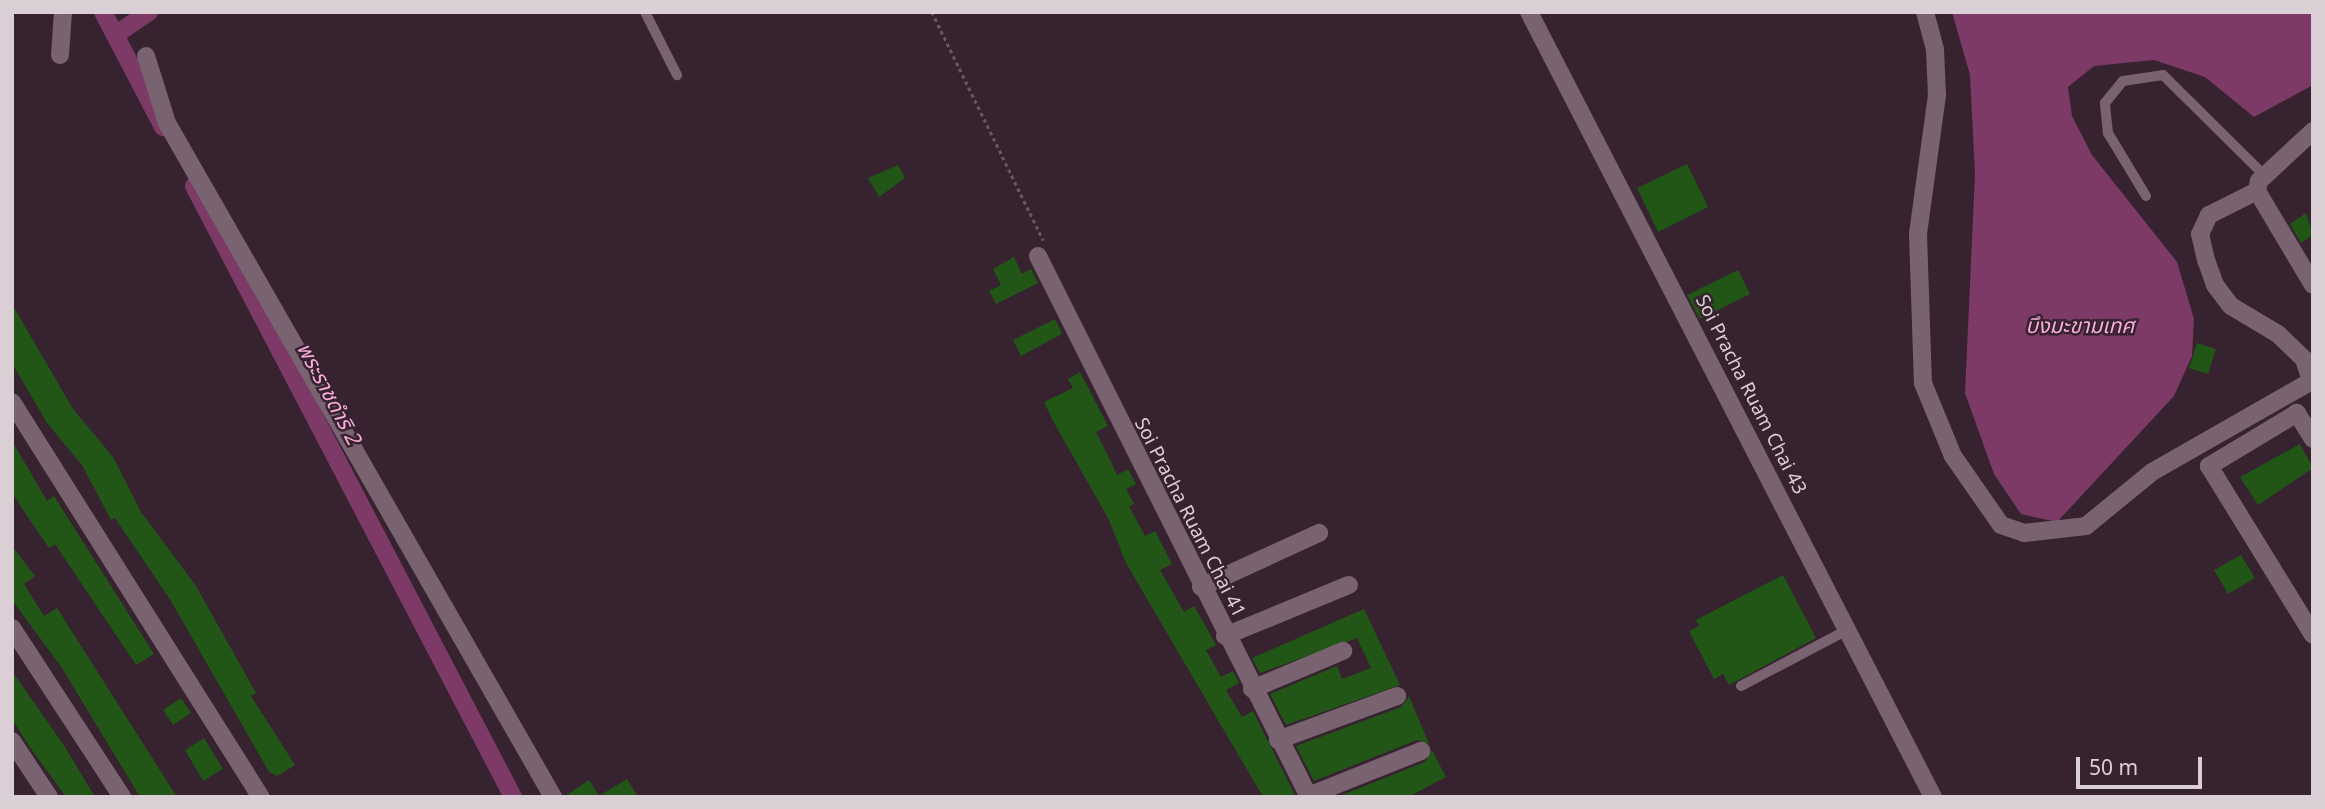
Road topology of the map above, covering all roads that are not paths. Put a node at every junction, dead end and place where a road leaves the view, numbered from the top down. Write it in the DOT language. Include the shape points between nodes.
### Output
graph roads {
  1 [pos="63,12"];
  2 [pos="645,12"];
  3 [pos="1529,12"];
  4 [pos="1925,12"];
  5 [pos="60,55"];
  6 [pos="146,56"];
  7 [pos="677,75"];
  8 [pos="2313,131"];
  9 [pos="2261,183"];
  10 [pos="2146,196"];
  11 [pos="1042,252"];
  12 [pos="2313,285"];
  13 [pos="2312,381"];
  14 [pos="12,402"];
  15 [pos="2313,439"];
  16 [pos="1319,533"];
  17 [pos="1349,585"];
  18 [pos="1201,587"];
  19 [pos="12,628"];
  20 [pos="1847,630"];
  21 [pos="2313,635"];
  22 [pos="1225,636"];
  23 [pos="1343,651"];
  24 [pos="1741,686"];
  25 [pos="1252,689"];
  26 [pos="1397,696"];
  27 [pos="1278,740"];
  28 [pos="12,741"];
  29 [pos="1421,751"];
  30 [pos="1309,796"];
  31 [pos="49,797"];
  32 [pos="122,797"];
  33 [pos="261,797"];
  34 [pos="553,797"];
  35 [pos="1933,797"];
  1 -- 5 [label="street"];
  2 -- 7 [label="lane"];
  3 -- 20 [label="street, Soi Pracha Ruam Chai 43"];
  4 -- 13 [label="street" via="1935,50 1937,95 1918,234 1923,383 1953,456 2001,525 2024,533 2086,526 2152,472"];
  6 -- 34 [label="street" via="167,123"];
  8 -- 9 [label="street"];
  9 -- 10 [label="lane" via="2163,75 2123,81 2105,103 2108,134"];
  9 -- 12 [label="street"];
  9 -- 13 [label="street" via="2209,215 2200,233 2206,260 2215,285 2231,306 2278,334 2304,359"];
  11 -- 18 [label="street, Soi Pracha Ruam Chai 41"];
  14 -- 33 [label="street"];
  15 -- 21 [label="street" via="2297,413 2209,466"];
  16 -- 18 [label="street"];
  17 -- 22 [label="street"];
  18 -- 22 [label="street, Soi Pracha Ruam Chai 41"];
  19 -- 32 [label="street"];
  20 -- 24 [label="lane"];
  20 -- 35 [label="street, Soi Pracha Ruam Chai 43"];
  22 -- 25 [label="street, Soi Pracha Ruam Chai 41"];
  23 -- 25 [label="street"];
  25 -- 27 [label="street, Soi Pracha Ruam Chai 41"];
  26 -- 27 [label="street"];
  27 -- 30 [label="street, Soi Pracha Ruam Chai 41"];
  28 -- 31 [label="street"];
  29 -- 30 [label="street"];
}
